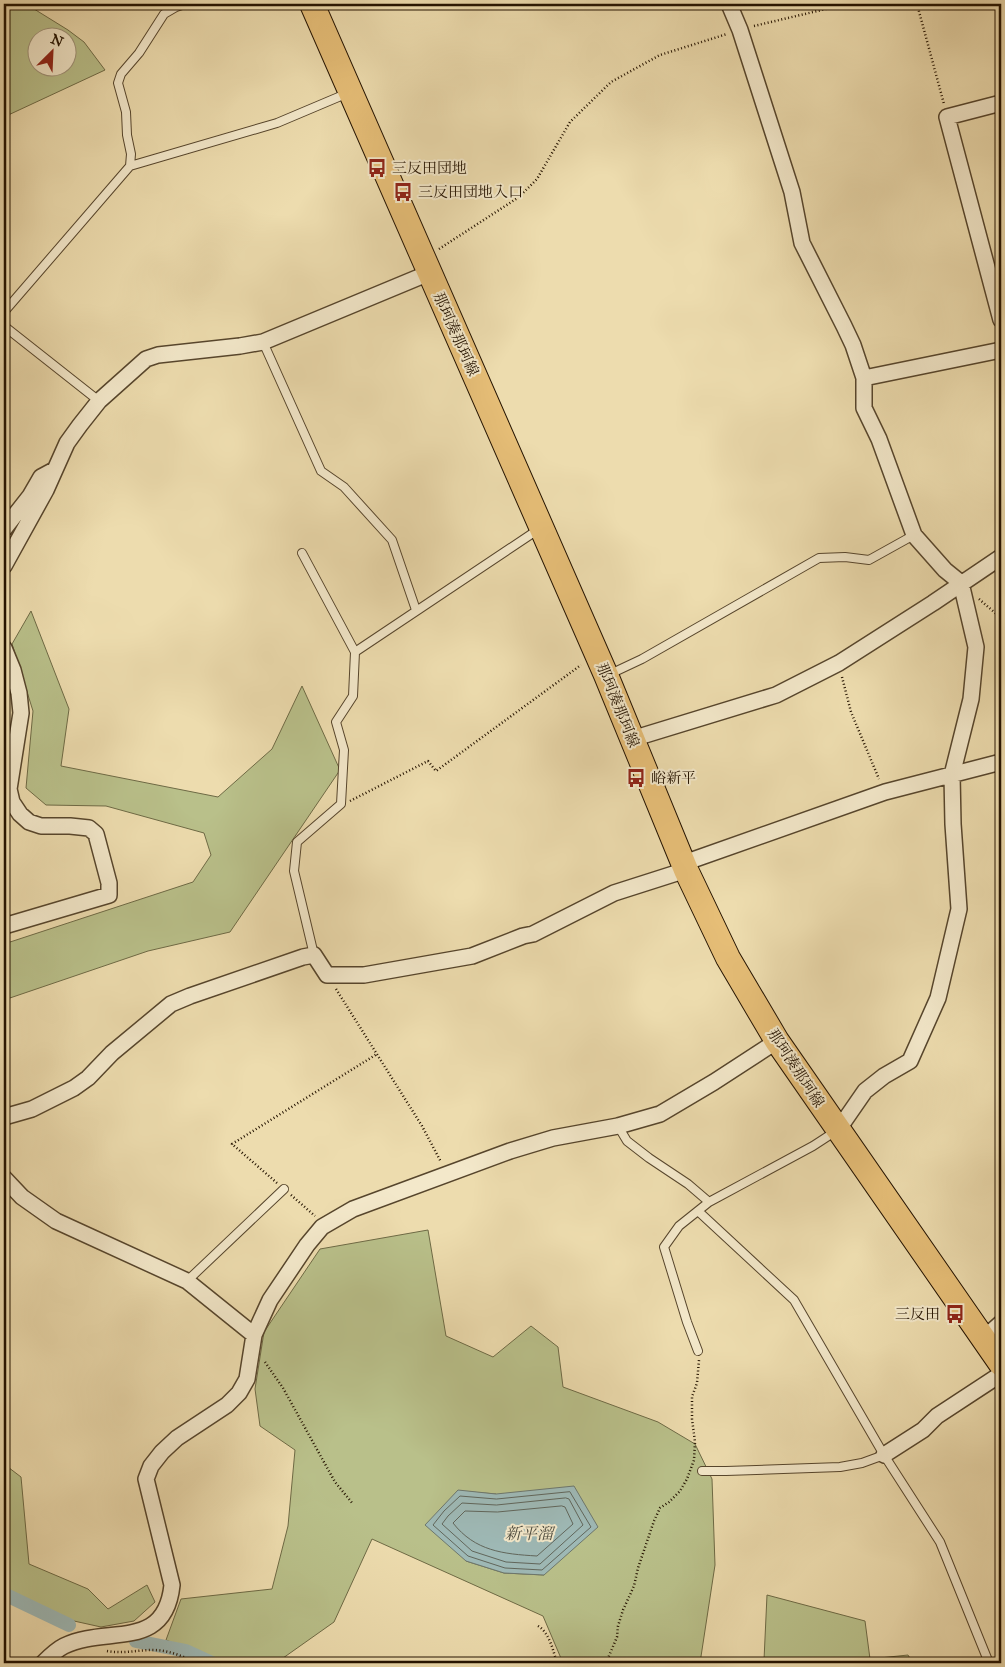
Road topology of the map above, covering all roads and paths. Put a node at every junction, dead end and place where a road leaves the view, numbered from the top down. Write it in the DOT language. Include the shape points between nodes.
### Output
graph roads {
  1 [pos="185,4"];
  2 [pos="312,4"];
  3 [pos="730,4"];
  4 [pos="846,4"];
  5 [pos="917,4"];
  6 [pos="740,30"];
  7 [pos="350,92"];
  8 [pos="1001,103"];
  9 [pos="947,117"];
  10 [pos="130,166"];
  11 [pos="426,266"];
  12 [pos="4,312"];
  13 [pos="1001,320"];
  14 [pos="4,326"];
  15 [pos="263,342"];
  16 [pos="1001,350"];
  17 [pos="864,378"];
  18 [pos="99,401"];
  19 [pos="56,469"];
  20 [pos="541,528"];
  21 [pos="4,529"];
  22 [pos="914,535"];
  23 [pos="302,554"];
  24 [pos="1001,557"];
  25 [pos="4,566"];
  26 [pos="961,583"];
  27 [pos="416,610"];
  28 [pos="1001,618"];
  29 [pos="4,648"];
  30 [pos="354,652"];
  31 [pos="596,653"];
  32 [pos="839,663"];
  33 [pos="606,676"];
  34 [pos="632,739"];
  35 [pos="1001,762"];
  36 [pos="952,774"];
  37 [pos="885,792"];
  38 [pos="336,808"];
  39 [pos="685,866"];
  40 [pos="4,926"];
  41 [pos="314,955"];
  42 [pos="327,975"];
  43 [pos="777,1041"];
  44 [pos="377,1054"];
  45 [pos="4,1117"];
  46 [pos="618,1126"];
  47 [pos="838,1130"];
  48 [pos="447,1174"];
  49 [pos="4,1178"];
  50 [pos="284,1189"];
  51 [pos="709,1202"];
  52 [pos="698,1211"];
  53 [pos="325,1225"];
  54 [pos="187,1281"];
  55 [pos="992,1330"];
  56 [pos="254,1334"];
  57 [pos="698,1351"];
  58 [pos="261,1356"];
  59 [pos="1001,1364"];
  60 [pos="1001,1374"];
  61 [pos="884,1455"];
  62 [pos="702,1471"];
  63 [pos="353,1504"];
  64 [pos="538,1626"];
  65 [pos="107,1651"];
  66 [pos="43,1663"];
  67 [pos="198,1663"];
  68 [pos="558,1663"];
  69 [pos="606,1663"];
  70 [pos="989,1663"];
  1 -- 10 [label="lane" via="164,14 121,74 118,83 126,112"];
  2 -- 7 [label="main road, 那珂湊那珂線"];
  3 -- 6 [label="street"];
  4 -- 6 [label="path"];
  5 -- 9 [label="path"];
  6 -- 11 [label="path" via="660,55 611,82 570,122 537,179 519,197"];
  6 -- 17 [label="street" via="792,192 802,243 847,332"];
  7 -- 10 [label="lane" via="276,123"];
  7 -- 11 [label="main road, 那珂湊那珂線"];
  8 -- 9 [label="street"];
  9 -- 13 [label="street"];
  10 -- 12 [label="lane"];
  11 -- 15 [label="street"];
  11 -- 20 [label="main road, 那珂湊那珂線"];
  14 -- 18 [label="lane"];
  15 -- 18 [label="street" via="158,355 146,360"];
  15 -- 27 [label="lane" via="321,471 344,486 392,540"];
  16 -- 17 [label="street"];
  17 -- 22 [label="street" via="864,408"];
  18 -- 19 [label="street" via="67,443"];
  19 -- 21 [label="street" via="41,477"];
  19 -- 25 [label="street"];
  20 -- 27 [label="lane"];
  20 -- 31 [label="main road, 那珂湊那珂線"];
  22 -- 26 [label="street" via="944,570"];
  22 -- 33 [label="lane" via="869,560 819,558 642,659"];
  23 -- 30 [label="lane"];
  24 -- 26 [label="street"];
  26 -- 28 [label="path"];
  26 -- 32 [label="street"];
  26 -- 36 [label="street" via="976,648 971,699"];
  27 -- 30 [label="lane"];
  29 -- 40 [label="street" via="20,694 21,713 9,789 12,802 29,822 41,826 89,828 96,834 109,883 109,895"];
  30 -- 38 [label="lane" via="353,696 336,722 344,750 341,804"];
  31 -- 33 [label="main road, 那珂湊那珂線"];
  31 -- 38 [label="path" via="436,771 428,761"];
  32 -- 34 [label="street" via="776,695"];
  32 -- 37 [label="path" via="851,712"];
  33 -- 34 [label="main road, 那珂湊那珂線"];
  34 -- 39 [label="main road, 那珂湊那珂線"];
  35 -- 36 [label="street"];
  36 -- 37 [label="street"];
  36 -- 47 [label="street" via="959,910 938,998 910,1061 865,1091"];
  37 -- 39 [label="street"];
  38 -- 41 [label="lane" via="297,842 294,871"];
  39 -- 42 [label="street" via="614,892 533,934 472,956 364,975"];
  39 -- 43 [label="main road, 那珂湊那珂線" via="728,958"];
  41 -- 42 [label="street"];
  41 -- 45 [label="street" via="171,1004 74,1088"];
  42 -- 44 [label="path"];
  43 -- 46 [label="street" via="660,1114"];
  43 -- 47 [label="main road, 那珂湊那珂線"];
  44 -- 48 [label="path" via="422,1126"];
  44 -- 50 [label="path" via="232,1144"];
  46 -- 48 [label="street" via="553,1138"];
  46 -- 51 [label="lane" via="627,1141"];
  47 -- 51 [label="lane"];
  47 -- 55 [label="main road, 那珂湊那珂線"];
  48 -- 53 [label="street" via="353,1209"];
  49 -- 54 [label="street" via="22,1197 56,1221"];
  50 -- 53 [label="path"];
  50 -- 54 [label="lane"];
  51 -- 52 [label="lane"];
  52 -- 57 [label="lane" via="679,1226 664,1247"];
  52 -- 61 [label="lane" via="794,1300"];
  53 -- 56 [label="street" via="307,1245 270,1300"];
  54 -- 56 [label="street"];
  55 -- 59 [label="main road, 那珂湊那珂線"];
  56 -- 66 [label="street" via="247,1379 239,1393 162,1452 146,1479 172,1584 171,1600 165,1612 145,1629 63,1646"];
  57 -- 69 [label="path" via="697,1383 692,1397 694,1460 680,1491 660,1508 654,1521 618,1626 618,1638"];
  58 -- 63 [label="path" via="283,1388 335,1482"];
  60 -- 61 [label="street"];
  61 -- 62 [label="lane" via="840,1467"];
  61 -- 70 [label="lane" via="940,1542"];
  64 -- 68 [label="path" via="547,1635"];
  65 -- 67 [label="path" via="154,1650"];
}
